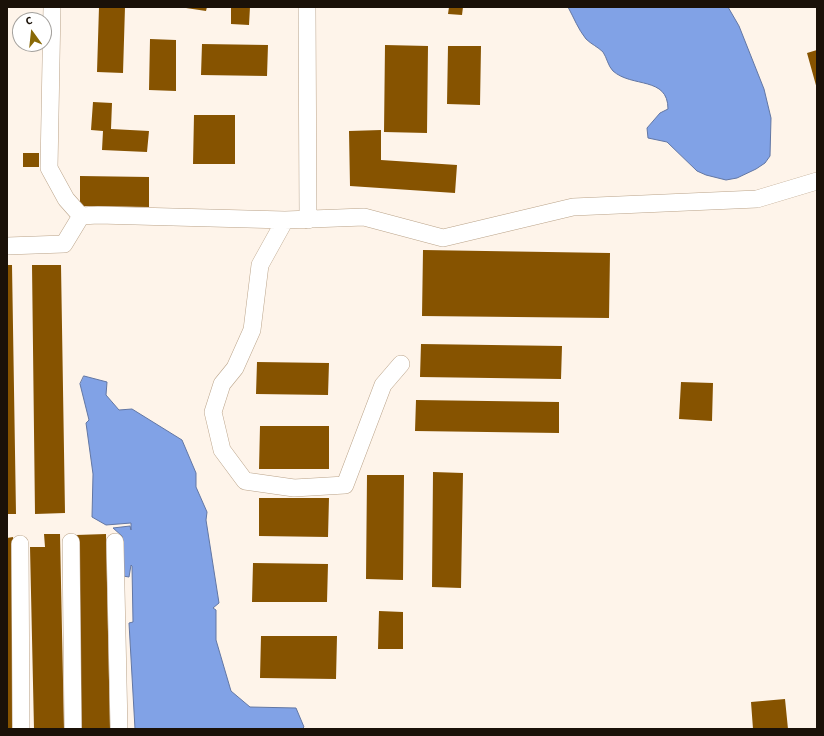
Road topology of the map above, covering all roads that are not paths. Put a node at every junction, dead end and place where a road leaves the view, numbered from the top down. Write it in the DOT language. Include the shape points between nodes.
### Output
graph roads {
  1 [pos="52,7"];
  2 [pos="307,7"];
  3 [pos="817,181"];
  4 [pos="81,216"];
  5 [pos="285,220"];
  6 [pos="308,220"];
  7 [pos="7,246"];
  8 [pos="402,364"];
  9 [pos="71,542"];
  10 [pos="116,542"];
  11 [pos="20,544"];
  12 [pos="21,729"];
  13 [pos="73,729"];
  14 [pos="119,729"];
  1 -- 4 [label="lane" via="49,168 66,199"];
  2 -- 6 [label="lane"];
  3 -- 6 [label="lane" via="757,199 573,207 443,238 364,217"];
  4 -- 5 [label="lane"];
  4 -- 7 [label="lane" via="64,244"];
  5 -- 6 [label="lane"];
  5 -- 8 [label="lane" via="260,264 252,330 235,368 222,384 213,412 222,450 245,482 294,488 345,485 383,385"];
  9 -- 13 [label="lane"];
  10 -- 14 [label="lane"];
  11 -- 12 [label="lane"];
}
